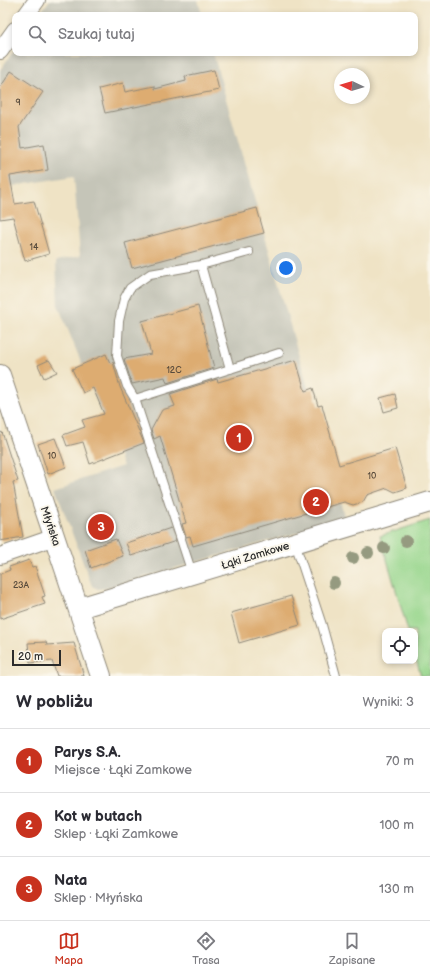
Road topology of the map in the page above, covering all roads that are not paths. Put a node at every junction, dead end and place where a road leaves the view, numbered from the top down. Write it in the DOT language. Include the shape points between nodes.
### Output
graph roads {
  1 [pos="37,0"];
  2 [pos="28,12"];
  3 [pos="12,34"];
  4 [pos="0,51"];
  5 [pos="249,252"];
  6 [pos="201,265"];
  7 [pos="279,352"];
  8 [pos="230,369"];
  9 [pos="0,375"];
  10 [pos="135,398"];
  11 [pos="430,502"];
  12 [pos="55,537"];
  13 [pos="295,543"];
  14 [pos="0,556"];
  15 [pos="192,574"];
  16 [pos="80,608"];
  17 [pos="101,676"];
  18 [pos="336,676"];
  1 -- 2 [label="street"];
  3 -- 4 [label="street"];
  5 -- 6 [label="lane"];
  6 -- 8 [label="lane"];
  6 -- 10 [label="lane" via="150,274 130,288 124,299 119,321 117,356 127,386"];
  7 -- 8 [label="lane"];
  8 -- 10 [label="lane"];
  9 -- 12 [label="street, Młyńska"];
  10 -- 15 [label="lane"];
  11 -- 13 [label="street, Łąki Zamkowe"];
  12 -- 14 [label="street"];
  12 -- 16 [label="street, Młyńska"];
  13 -- 15 [label="street, Łąki Zamkowe"];
  13 -- 18 [label="lane"];
  15 -- 16 [label="street, Łąki Zamkowe"];
  16 -- 17 [label="street, Młyńska"];
}
